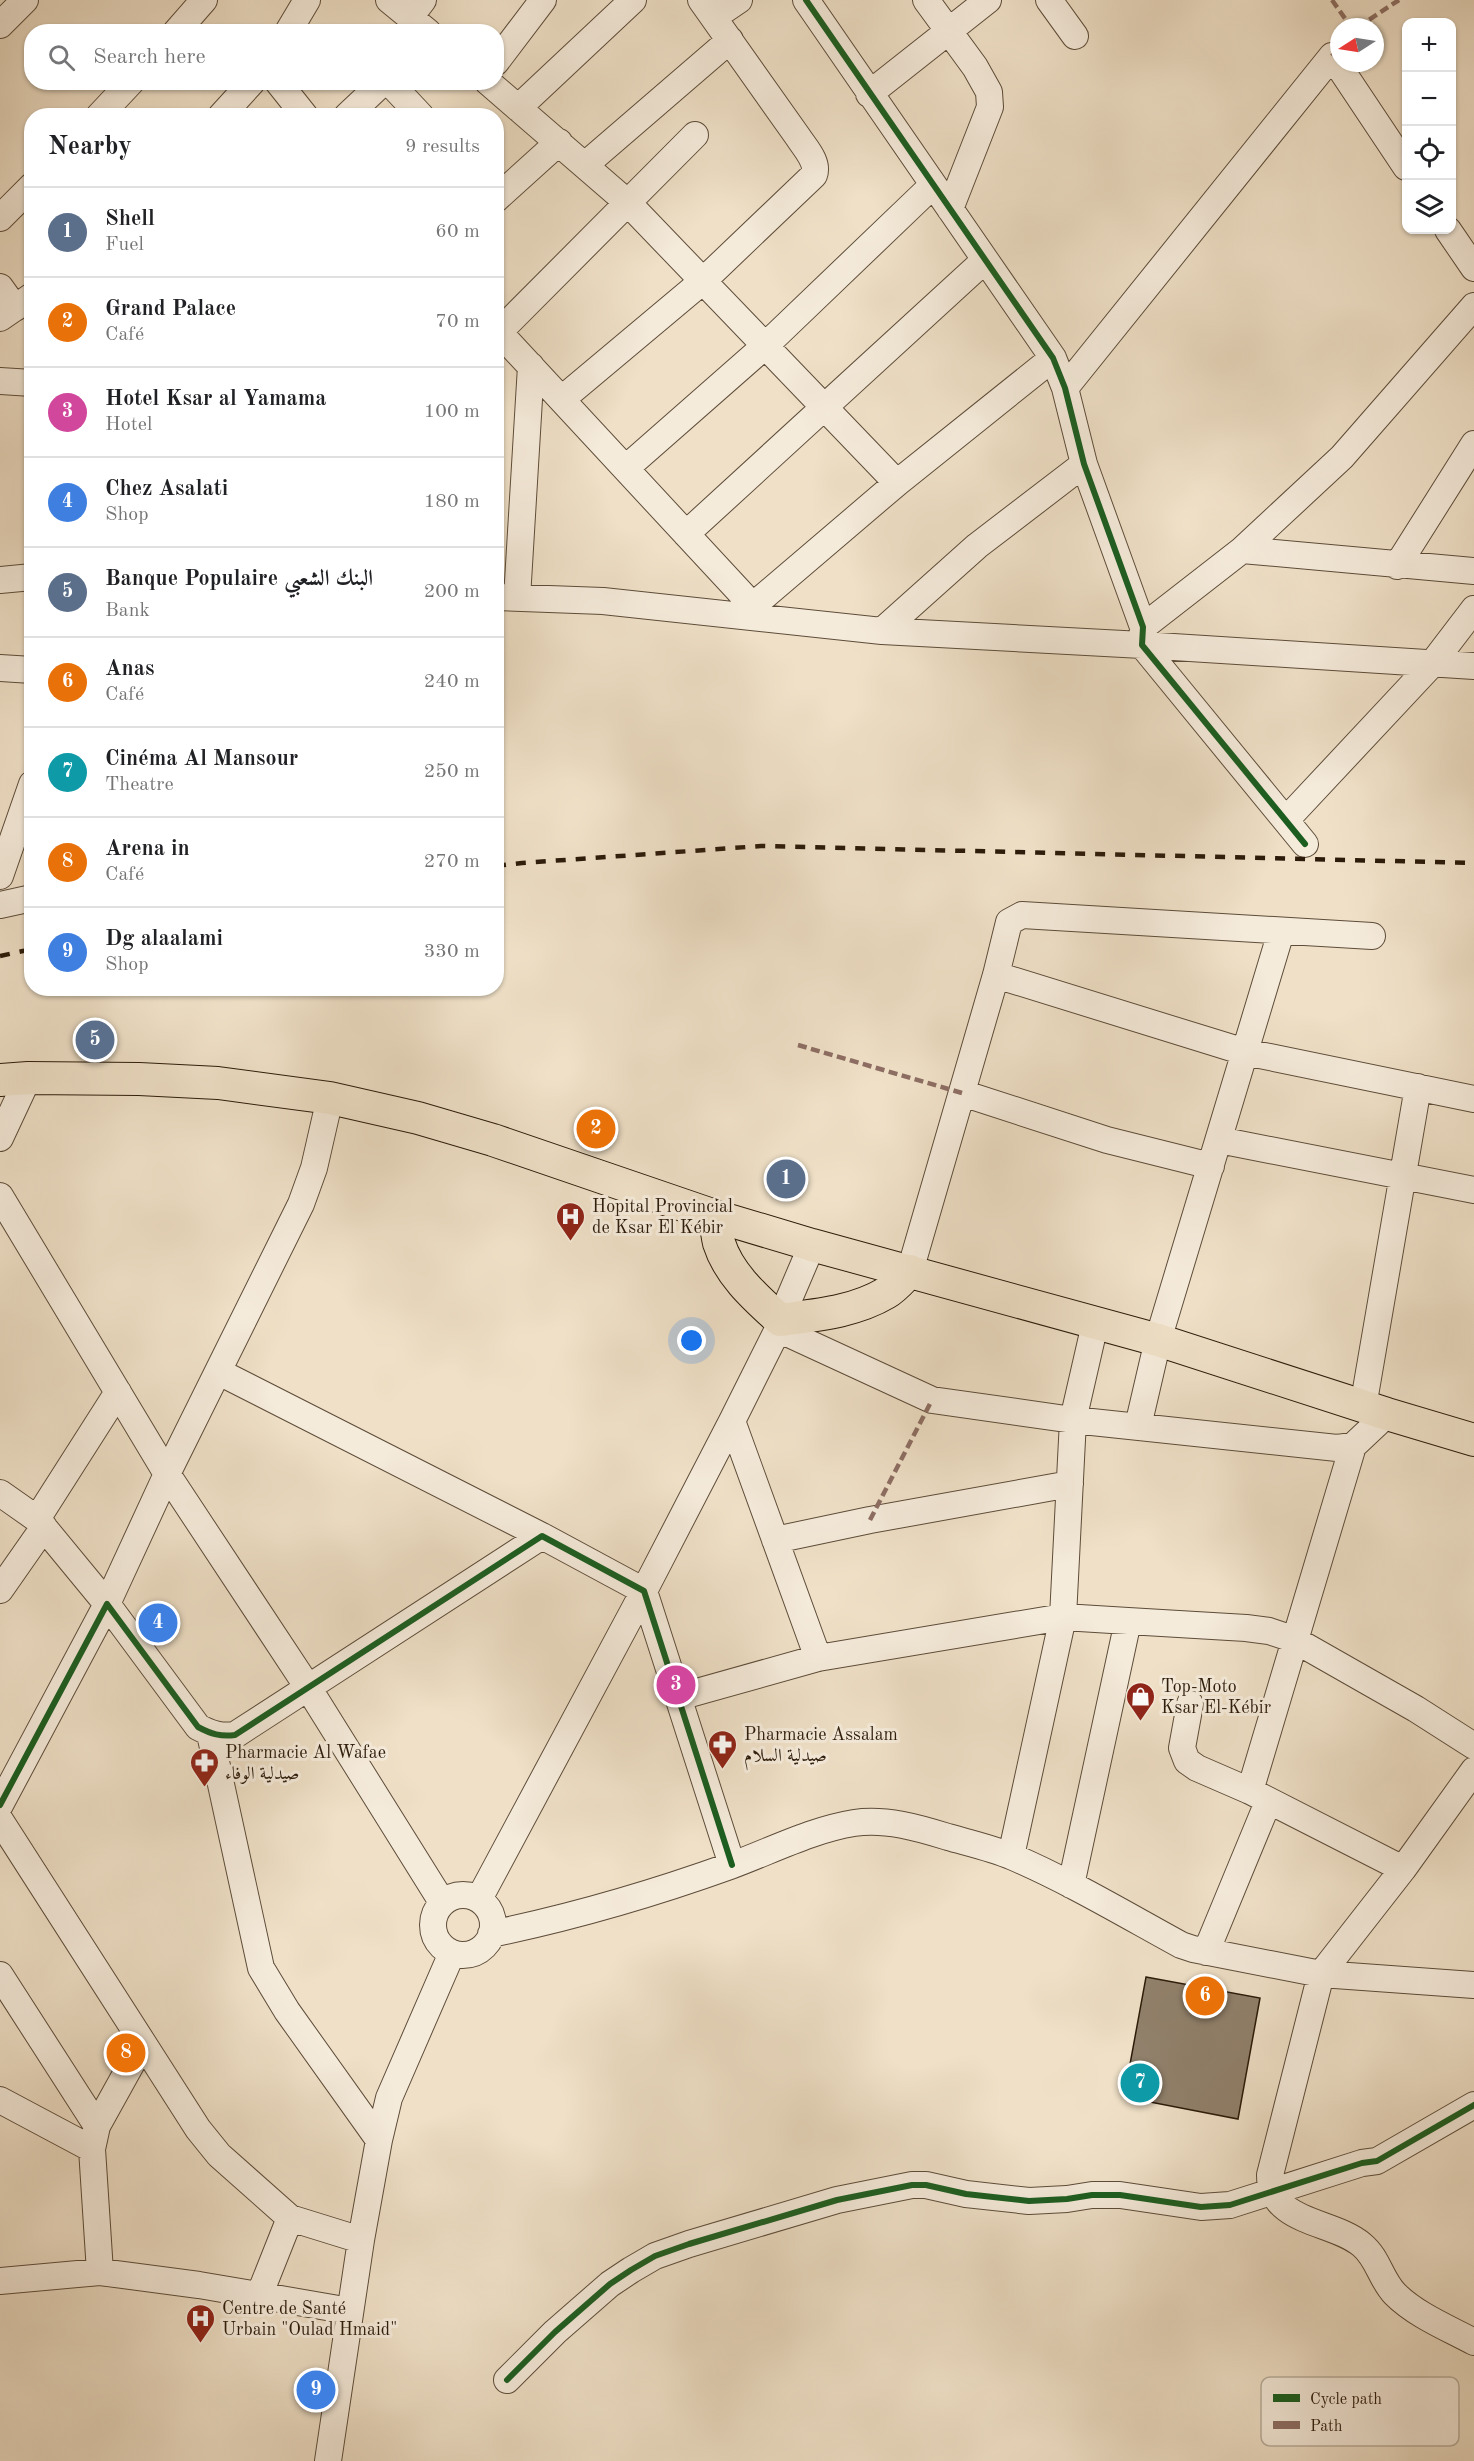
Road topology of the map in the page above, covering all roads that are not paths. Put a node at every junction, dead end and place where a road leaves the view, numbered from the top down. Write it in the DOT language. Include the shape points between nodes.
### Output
graph roads {
  1 [pos="25,0"];
  2 [pos="204,0"];
  3 [pos="307,0"];
  4 [pos="389,0"];
  5 [pos="543,0"];
  6 [pos="633,0"];
  7 [pos="739,0"];
  8 [pos="806,0"];
  9 [pos="926,0"];
  10 [pos="988,0"];
  11 [pos="1049,0"];
  12 [pos="707,9"];
  13 [pos="420,16"];
  14 [pos="183,24"];
  15 [pos="293,24"];
  16 [pos="0,25"];
  17 [pos="950,32"];
  18 [pos="1075,36"];
  19 [pos="730,40"];
  20 [pos="504,51"];
  21 [pos="123,90"];
  22 [pos="245,90"];
  23 [pos="374,90"];
  24 [pos="397,90"];
  25 [pos="497,90"];
  26 [pos="870,94"];
  27 [pos="106,108"];
  28 [pos="228,108"];
  29 [pos="355,108"];
  30 [pos="413,108"];
  31 [pos="518,108"];
  32 [pos="695,135"];
  33 [pos="559,142"];
  34 [pos="1402,160"];
  35 [pos="585,165"];
  36 [pos="933,185"];
  37 [pos="504,190"];
  38 [pos="24,194"];
  39 [pos="628,203"];
  40 [pos="950,209"];
  41 [pos="0,218"];
  42 [pos="1451,234"];
  43 [pos="985,260"];
  44 [pos="1474,268"];
  45 [pos="704,280"];
  46 [pos="1474,306"];
  47 [pos="504,325"];
  48 [pos="504,337"];
  49 [pos="766,345"];
  50 [pos="1053,358"];
  51 [pos="531,366"];
  52 [pos="0,381"];
  53 [pos="24,382"];
  54 [pos="1065,388"];
  55 [pos="562,399"];
  56 [pos="825,407"];
  57 [pos="1470,460"];
  58 [pos="1084,464"];
  59 [pos="626,468"];
  60 [pos="897,483"];
  61 [pos="686,534"];
  62 [pos="1242,550"];
  63 [pos="1398,566"];
  64 [pos="1474,571"];
  65 [pos="24,578"];
  66 [pos="0,580"];
  67 [pos="507,598"];
  68 [pos="1474,609"];
  69 [pos="746,610"];
  70 [pos="882,631"];
  71 [pos="1143,636"];
  72 [pos="1432,664"];
  73 [pos="1474,666"];
  74 [pos="0,669"];
  75 [pos="24,669"];
  76 [pos="24,807"];
  77 [pos="1286,820"];
  78 [pos="1305,844"];
  79 [pos="0,876"];
  80 [pos="24,900"];
  81 [pos="0,905"];
  82 [pos="1281,932"];
  83 [pos="1372,936"];
  84 [pos="996,975"];
  85 [pos="1245,1052"];
  86 [pos="14,1079"];
  87 [pos="1418,1087"];
  88 [pos="962,1093"];
  89 [pos="330,1098"];
  90 [pos="1474,1099"];
  91 [pos="0,1138"];
  92 [pos="1219,1140"];
  93 [pos="1211,1166"];
  94 [pos="1403,1176"];
  95 [pos="1474,1190"];
  96 [pos="0,1196"];
  97 [pos="714,1215"];
  98 [pos="812,1245"];
  99 [pos="910,1271"];
  100 [pos="779,1324"];
  101 [pos="1095,1324"];
  102 [pos="1158,1340"];
  103 [pos="219,1372"];
  104 [pos="118,1392"];
  105 [pos="1375,1411"];
  106 [pos="1073,1420"];
  107 [pos="732,1421"];
  108 [pos="1138,1426"];
  109 [pos="1474,1440"];
  110 [pos="1353,1446"];
  111 [pos="167,1474"];
  112 [pos="1070,1484"];
  113 [pos="0,1493"];
  114 [pos="41,1523"];
  115 [pos="542,1536"];
  116 [pos="775,1540"];
  117 [pos="0,1590"];
  118 [pos="644,1591"];
  119 [pos="107,1604"];
  120 [pos="1063,1617"];
  121 [pos="1128,1621"];
  122 [pos="1293,1639"];
  123 [pos="818,1658"];
  124 [pos="309,1689"];
  125 [pos="679,1697"];
  126 [pos="1190,1704"];
  127 [pos="210,1734"];
  128 [pos="1474,1746"];
  129 [pos="1474,1770"];
  130 [pos="1259,1796"];
  131 [pos="0,1805"];
  132 [pos="0,1820"];
  133 [pos="1011,1856"];
  134 [pos="732,1865"];
  135 [pos="1403,1869"];
  136 [pos="1071,1885"];
  137 [pos="479,1899"];
  138 [pos="442,1902"];
  139 [pos="491,1934"];
  140 [pos="1206,1952"];
  141 [pos="452,1953"];
  142 [pos="1321,1974"];
  143 [pos="0,1975"];
  144 [pos="1474,1986"];
  145 [pos="143,2043"];
  146 [pos="0,2100"];
  147 [pos="1474,2105"];
  148 [pos="94,2138"];
  149 [pos="379,2140"];
  150 [pos="1272,2191"];
  151 [pos="290,2218"];
  152 [pos="361,2240"];
  153 [pos="100,2272"];
  154 [pos="0,2281"];
  155 [pos="259,2296"];
  156 [pos="350,2312"];
  157 [pos="1474,2342"];
  158 [pos="507,2380"];
  159 [pos="328,2461"];
  1 -- 16 [label="street"];
  2 -- 14 [label="street"];
  3 -- 15 [label="street"];
  4 -- 13 [label="street"];
  5 -- 20 [label="street"];
  6 -- 31 [label="street"];
  7 -- 12 [label="street"];
  8 -- 26 [label="street"];
  9 -- 17 [label="street"];
  10 -- 17 [label="street"];
  11 -- 18 [label="street"];
  12 -- 19 [label="street"];
  17 -- 26 [label="street"];
  17 -- 40 [label="street" via="989,92 990,107"];
  19 -- 35 [label="street"];
  19 -- 45 [label="street" via="816,169"];
  21 -- 27 [label="street"];
  22 -- 28 [label="street"];
  23 -- 29 [label="street"];
  24 -- 30 [label="street"];
  25 -- 31 [label="street"];
  26 -- 36 [label="street"];
  31 -- 33 [label="street"];
  32 -- 39 [label="street"];
  33 -- 35 [label="street"];
  33 -- 37 [label="street"];
  34 -- 54 [label="street" via="1332,56"];
  35 -- 39 [label="street"];
  36 -- 40 [label="street"];
  36 -- 49 [label="street"];
  38 -- 41 [label="street"];
  39 -- 45 [label="street"];
  39 -- 47 [label="street"];
  40 -- 43 [label="street"];
  42 -- 44 [label="street"];
  43 -- 50 [label="street"];
  43 -- 56 [label="street"];
  45 -- 49 [label="street"];
  45 -- 55 [label="street"];
  46 -- 62 [label="street" via="1342,457"];
  48 -- 51 [label="street"];
  49 -- 56 [label="street"];
  49 -- 59 [label="street"];
  50 -- 54 [label="street"];
  50 -- 60 [label="street"];
  51 -- 55 [label="street"];
  51 -- 67 [label="street"];
  52 -- 53 [label="street"];
  54 -- 58 [label="street"];
  55 -- 59 [label="street"];
  56 -- 60 [label="street"];
  56 -- 61 [label="street"];
  57 -- 63 [label="street"];
  58 -- 70 [label="street" via="977,546"];
  58 -- 71 [label="street"];
  59 -- 61 [label="street"];
  60 -- 69 [label="street"];
  61 -- 69 [label="street"];
  62 -- 63 [label="street"];
  62 -- 71 [label="street"];
  63 -- 64 [label="street"];
  65 -- 66 [label="street"];
  67 -- 69 [label="street"];
  68 -- 72 [label="street"];
  69 -- 70 [label="street"];
  70 -- 71 [label="street"];
  71 -- 72 [label="street"];
  71 -- 77 [label="street"];
  72 -- 73 [label="street"];
  72 -- 77 [label="street"];
  74 -- 75 [label="street"];
  76 -- 79 [label="street"];
  77 -- 78 [label="street"];
  80 -- 81 [label="street"];
  82 -- 83 [label="street"];
  82 -- 84 [label="street" via="1022,915 1009,922"];
  82 -- 85 [label="street"];
  84 -- 85 [label="street"];
  84 -- 88 [label="street"];
  85 -- 87 [label="street"];
  85 -- 92 [label="street"];
  86 -- 89 [label="main road" via="218,1083"];
  86 -- 91 [label="street"];
  87 -- 90 [label="street"];
  87 -- 94 [label="street"];
  88 -- 93 [label="street" via="1107,1140"];
  88 -- 99 [label="street"];
  89 -- 97 [label="main road" via="493,1140"];
  89 -- 103 [label="street" via="308,1186"];
  92 -- 93 [label="street"];
  92 -- 94 [label="street"];
  93 -- 102 [label="street"];
  94 -- 95 [label="street"];
  94 -- 105 [label="street"];
  96 -- 104 [label="street"];
  97 -- 98 [label="main road"];
  97 -- 100 [label="main road" via="726,1260"];
  98 -- 99 [label="main road"];
  98 -- 100 [label="street"];
  99 -- 100 [label="main road" via="887,1293 841,1312"];
  99 -- 101 [label="main road"];
  100 -- 106 [label="street" via="932,1400"];
  100 -- 107 [label="street"];
  101 -- 102 [label="main road"];
  101 -- 106 [label="street"];
  102 -- 105 [label="main road"];
  102 -- 108 [label="street"];
  103 -- 111 [label="street"];
  103 -- 115 [label="street"];
  104 -- 111 [label="street"];
  104 -- 114 [label="street"];
  105 -- 109 [label="main road"];
  105 -- 110 [label="street"];
  106 -- 108 [label="street"];
  106 -- 112 [label="street"];
  107 -- 116 [label="street"];
  107 -- 118 [label="street"];
  108 -- 110 [label="street" via="1319,1448"];
  110 -- 122 [label="street"];
  111 -- 119 [label="street"];
  111 -- 124 [label="street"];
  112 -- 116 [label="street"];
  112 -- 120 [label="street"];
  113 -- 114 [label="street"];
  114 -- 117 [label="street"];
  114 -- 119 [label="street"];
  115 -- 118 [label="street"];
  115 -- 124 [label="street"];
  116 -- 123 [label="street"];
  118 -- 125 [label="street"];
  118 -- 137 [label="street"];
  119 -- 127 [label="street" via="198,1727"];
  119 -- 131 [label="street"];
  120 -- 121 [label="street"];
  120 -- 123 [label="street"];
  120 -- 133 [label="street"];
  121 -- 122 [label="street" via="1246,1628"];
  121 -- 136 [label="street"];
  122 -- 128 [label="street"];
  122 -- 130 [label="street"];
  123 -- 125 [label="street"];
  124 -- 127 [label="street" via="236,1735"];
  124 -- 138 [label="street"];
  125 -- 134 [label="street"];
  126 -- 130 [label="street" via="1182,1748 1187,1761"];
  127 -- 149 [label="street" via="261,1968"];
  129 -- 135 [label="street"];
  130 -- 135 [label="street"];
  130 -- 140 [label="street"];
  132 -- 145 [label="street"];
  133 -- 134 [label="street" via="925,1829 855,1823 797,1839"];
  133 -- 136 [label="street"];
  134 -- 139 [label="street" via="552,1922"];
  135 -- 142 [label="street"];
  136 -- 140 [label="street" via="1181,1945"];
  137 -- 138 [label="street" via="467,1894 454,1895"];
  137 -- 139 [label="street" via="491,1915"];
  138 -- 141 [label="street" via="436,1910 433,1930 436,1940"];
  139 -- 141 [label="street" via="476,1952"];
  140 -- 142 [label="street"];
  141 -- 149 [label="street" via="389,2098"];
  142 -- 144 [label="street"];
  142 -- 150 [label="street" via="1270,2175"];
  143 -- 148 [label="street"];
  145 -- 148 [label="street"];
  145 -- 151 [label="street" via="219,2155"];
  146 -- 148 [label="street"];
  147 -- 150 [label="street" via="1377,2161"];
  148 -- 153 [label="street"];
  149 -- 152 [label="street"];
  150 -- 157 [label="street" via="1286,2210 1360,2242 1395,2294"];
  150 -- 158 [label="street" via="1230,2205 1201,2207 1120,2195 1029,2201 926,2185 837,2200 689,2244 639,2265 610,2284"];
  151 -- 152 [label="street"];
  151 -- 155 [label="street"];
  152 -- 156 [label="street"];
  153 -- 154 [label="street"];
  153 -- 155 [label="street"];
  155 -- 156 [label="street"];
  156 -- 159 [label="street"];
}
